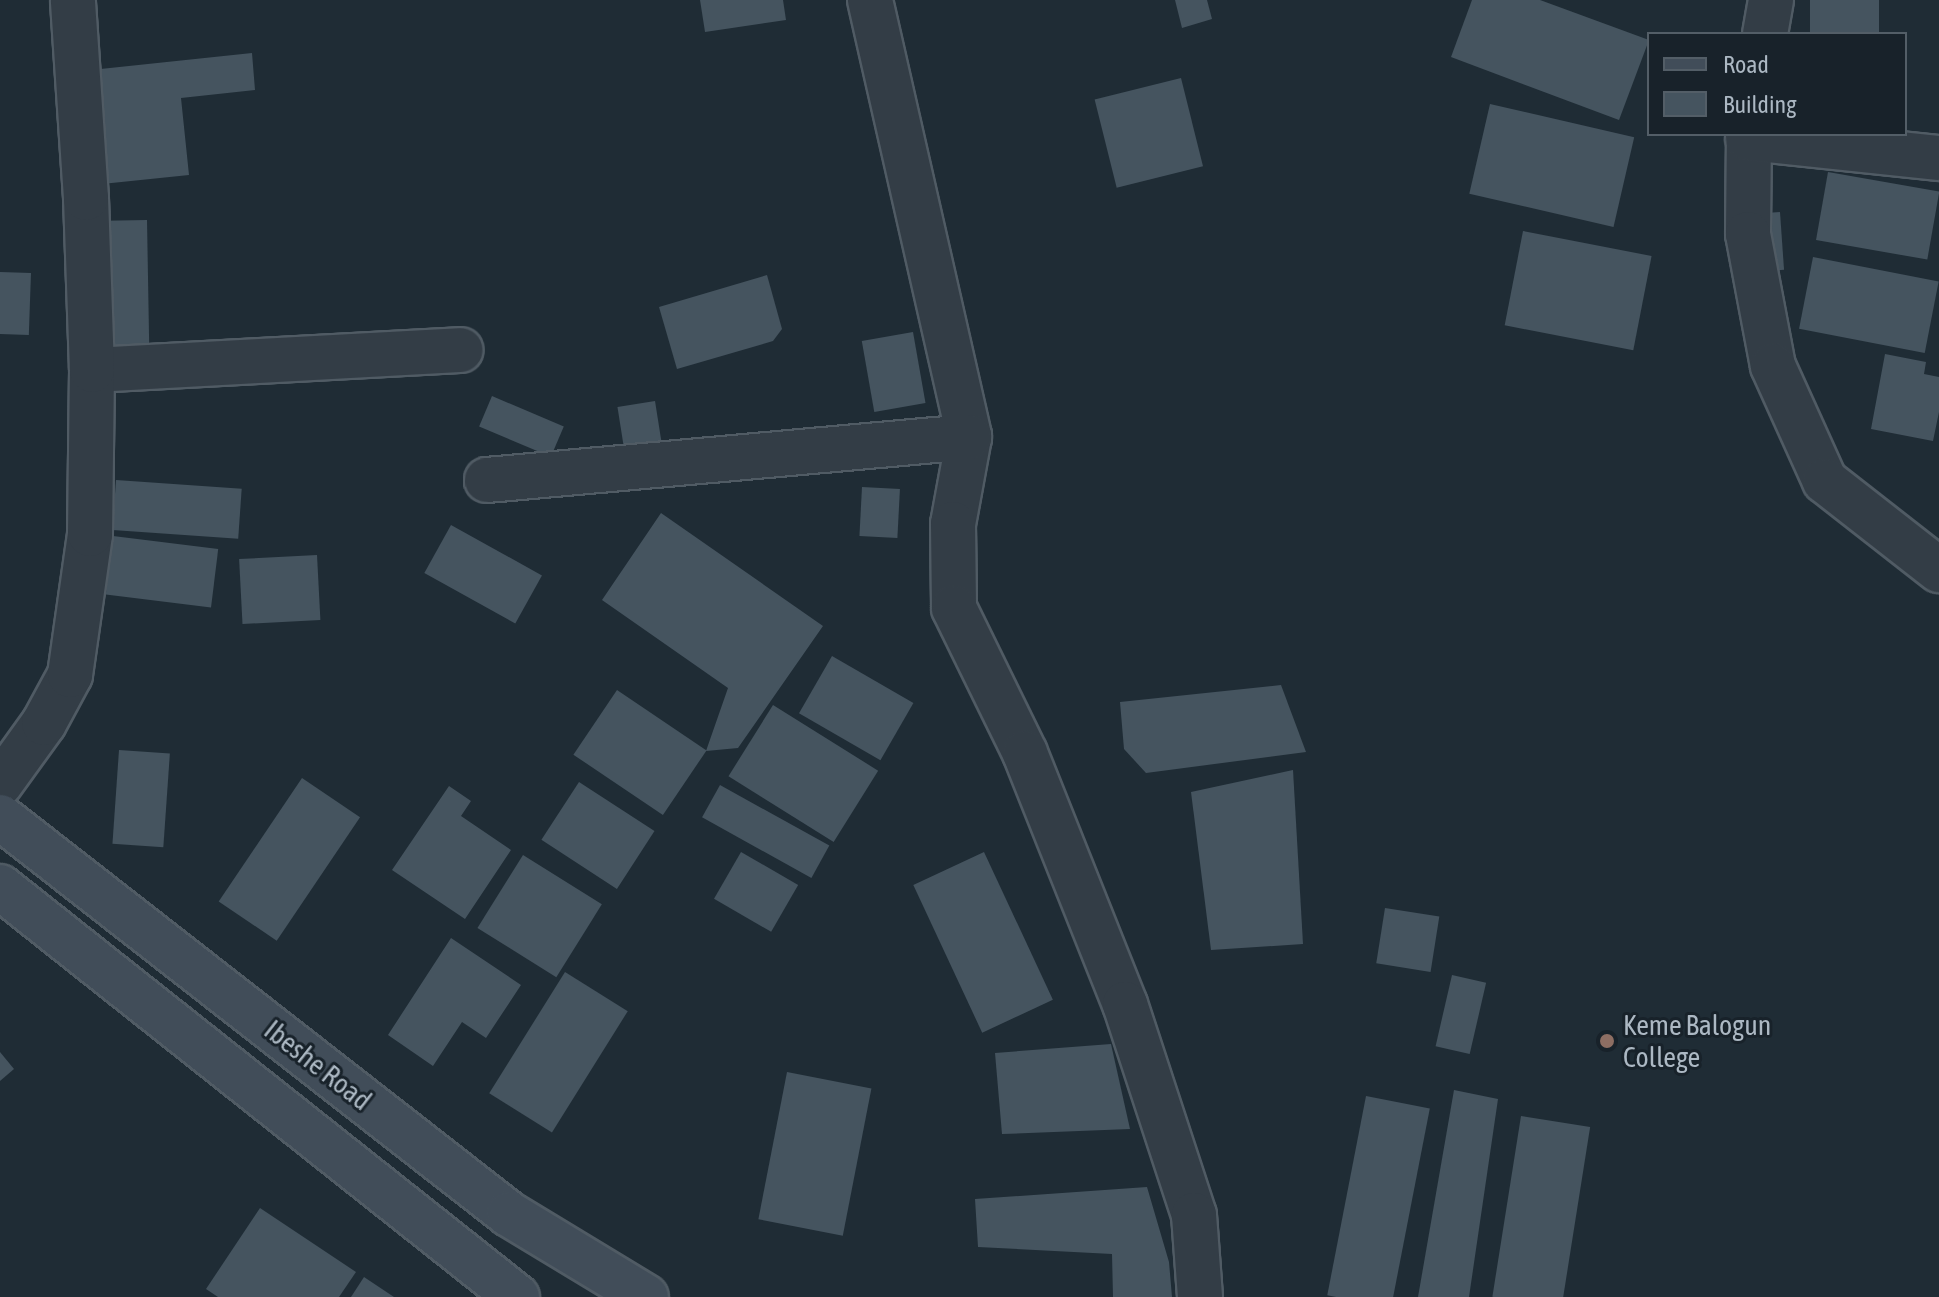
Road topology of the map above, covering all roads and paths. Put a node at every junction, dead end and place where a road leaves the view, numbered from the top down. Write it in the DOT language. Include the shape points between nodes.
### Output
graph roads {
  1 [pos="73,0"];
  2 [pos="870,0"];
  3 [pos="1749,136"];
  4 [pos="1939,158"];
  5 [pos="460,350"];
  6 [pos="92,370"];
  7 [pos="969,437"];
  8 [pos="487,480"];
  9 [pos="1939,570"];
  10 [pos="0,784"];
  11 [pos="0,817"];
  12 [pos="0,887"];
  13 [pos="517,1297"];
  14 [pos="646,1297"];
  15 [pos="1200,1297"];
  1 -- 6 [label="street"];
  2 -- 7 [label="street"];
  3 -- 4 [label="street"];
  3 -- 9 [label="street" via="1748,234 1773,366 1825,481"];
  5 -- 6 [label="street"];
  6 -- 10 [label="street" via="90,534 70,675 44,723"];
  7 -- 8 [label="street"];
  7 -- 15 [label="street" via="953,524 954,608 1025,753 1125,1004 1194,1215"];
  11 -- 14 [label="main road, Ibeshe Road" via="509,1214"];
  12 -- 13 [label="main road"];
}
